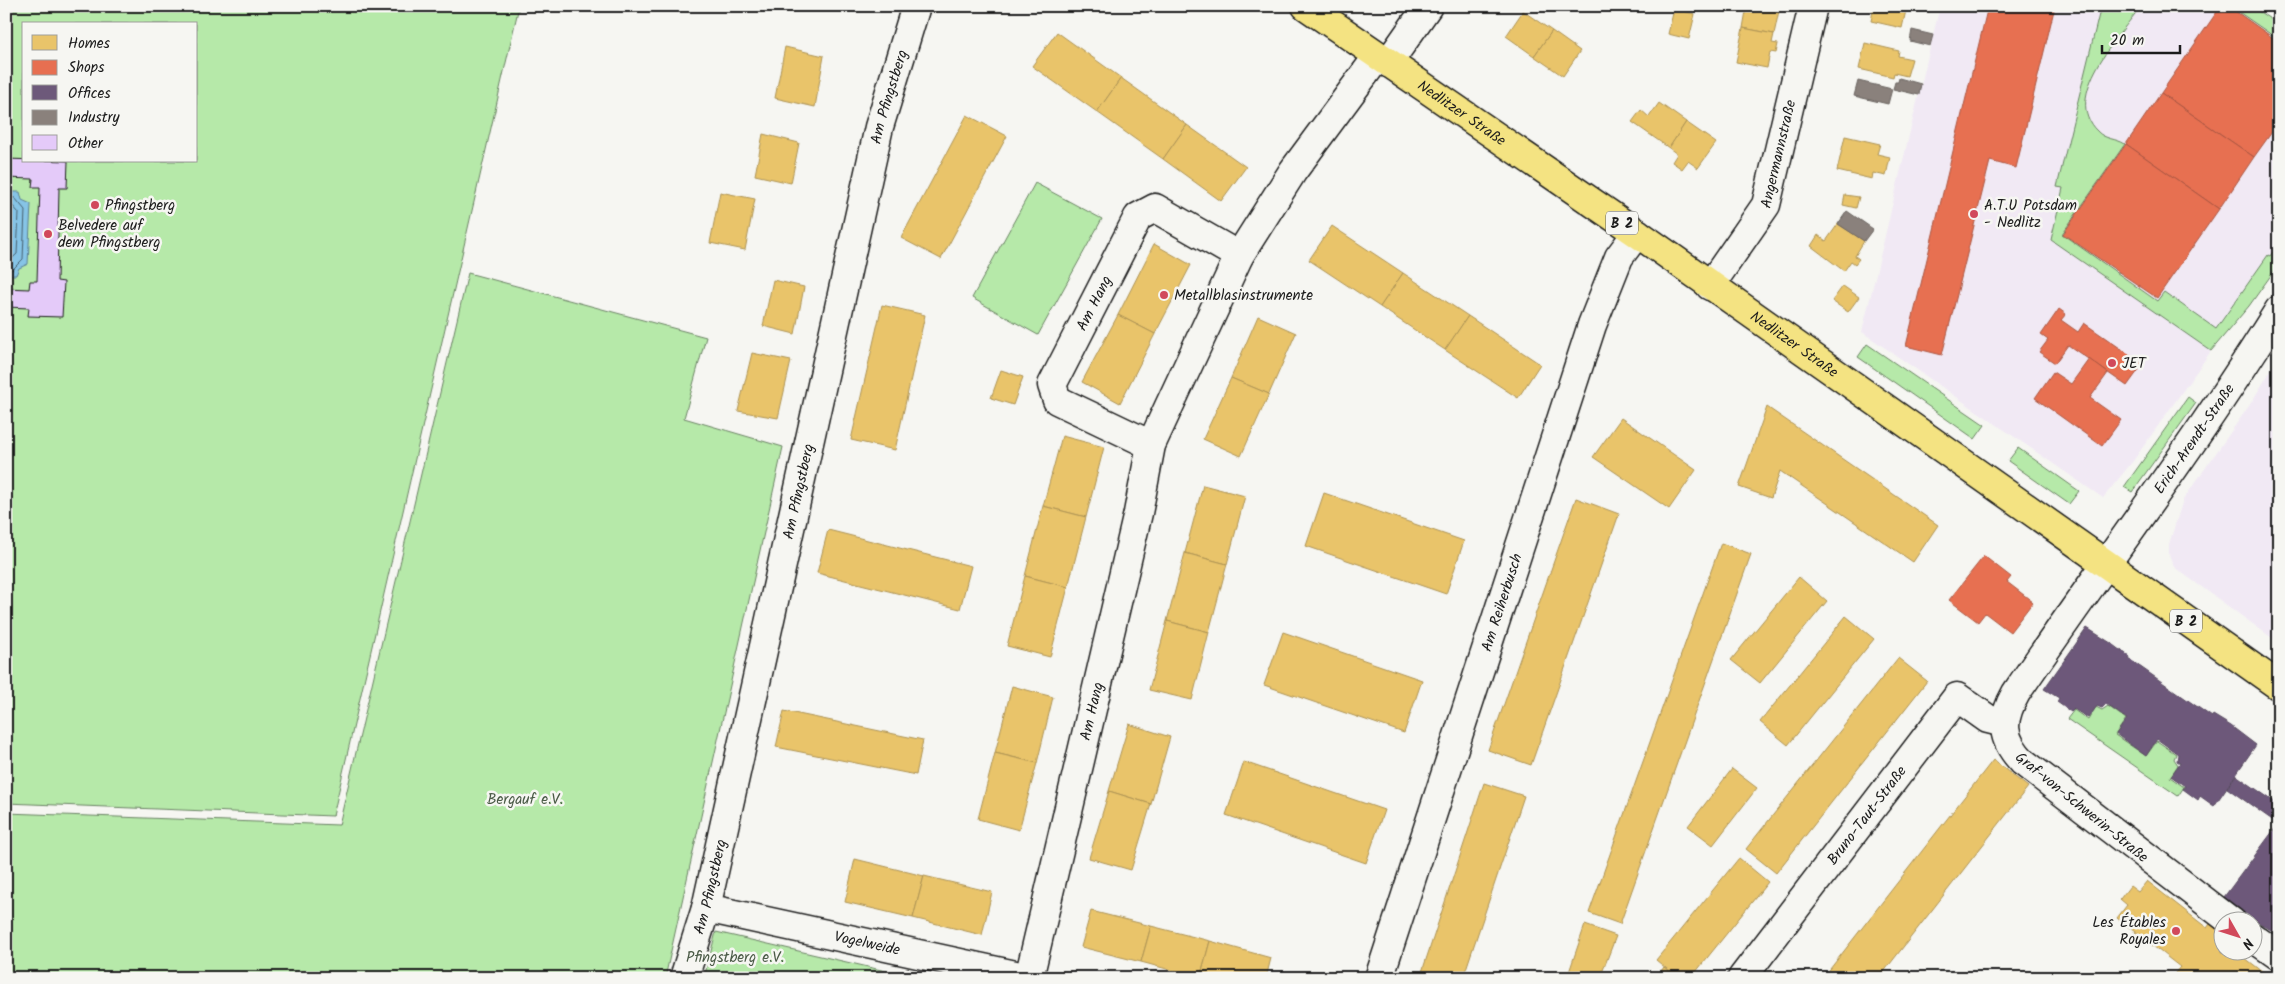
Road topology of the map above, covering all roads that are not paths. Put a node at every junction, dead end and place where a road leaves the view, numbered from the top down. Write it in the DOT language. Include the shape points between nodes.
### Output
graph roads {
  1 [pos="916,6"];
  2 [pos="1306,6"];
  3 [pos="1428,6"];
  4 [pos="1813,6"];
  5 [pos="1383,60"];
  6 [pos="1637,233"];
  7 [pos="1239,256"];
  8 [pos="1710,286"];
  9 [pos="2279,310"];
  10 [pos="1151,445"];
  11 [pos="2105,564"];
  12 [pos="2279,686"];
  13 [pos="2004,723"];
  14 [pos="706,908"];
  15 [pos="2219,912"];
  16 [pos="2262,944"];
  17 [pos="2279,956"];
  18 [pos="684,978"];
  19 [pos="1029,978"];
  20 [pos="1379,978"];
  21 [pos="1742,978"];
  1 -- 14 [label="street, Am Pfingstberg" via="879,127"];
  2 -- 5 [label="main road, Nedlitzer Straße / B 2"];
  3 -- 5 [label="street"];
  4 -- 8 [label="street, Angermannstraße" via="1766,205"];
  5 -- 6 [label="main road, Nedlitzer Straße / B 2"];
  5 -- 7 [label="street, Am Hang" via="1294,171"];
  6 -- 8 [label="main road, Nedlitzer Straße / B 2"];
  6 -- 20 [label="street, Am Reiherbusch" via="1619,257 1592,325"];
  7 -- 10 [label="street, Am Hang"];
  7 -- 10 [label="street, Am Hang" via="1155,208 1138,217 1052,385 1057,400"];
  8 -- 11 [label="main road, Nedlitzer Straße / B 2"];
  9 -- 11 [label="street, Erich-Arendt-Straße" via="2233,385"];
  10 -- 19 [label="street, Am Hang" via="1138,513"];
  11 -- 12 [label="main road, Nedlitzer Straße / B 2"];
  11 -- 13 [label="street" via="2016,693"];
  13 -- 15 [label="street, Graf-von-Schwerin-Straße" via="2011,750 2023,762"];
  13 -- 21 [label="street, Bruno-Taut-Straße" via="1988,719 1957,697"];
  14 -- 18 [label="street, Am Pfingstberg"];
  14 -- 19 [label="street, Vogelweide"];
  16 -- 17 [label="street"];
}
